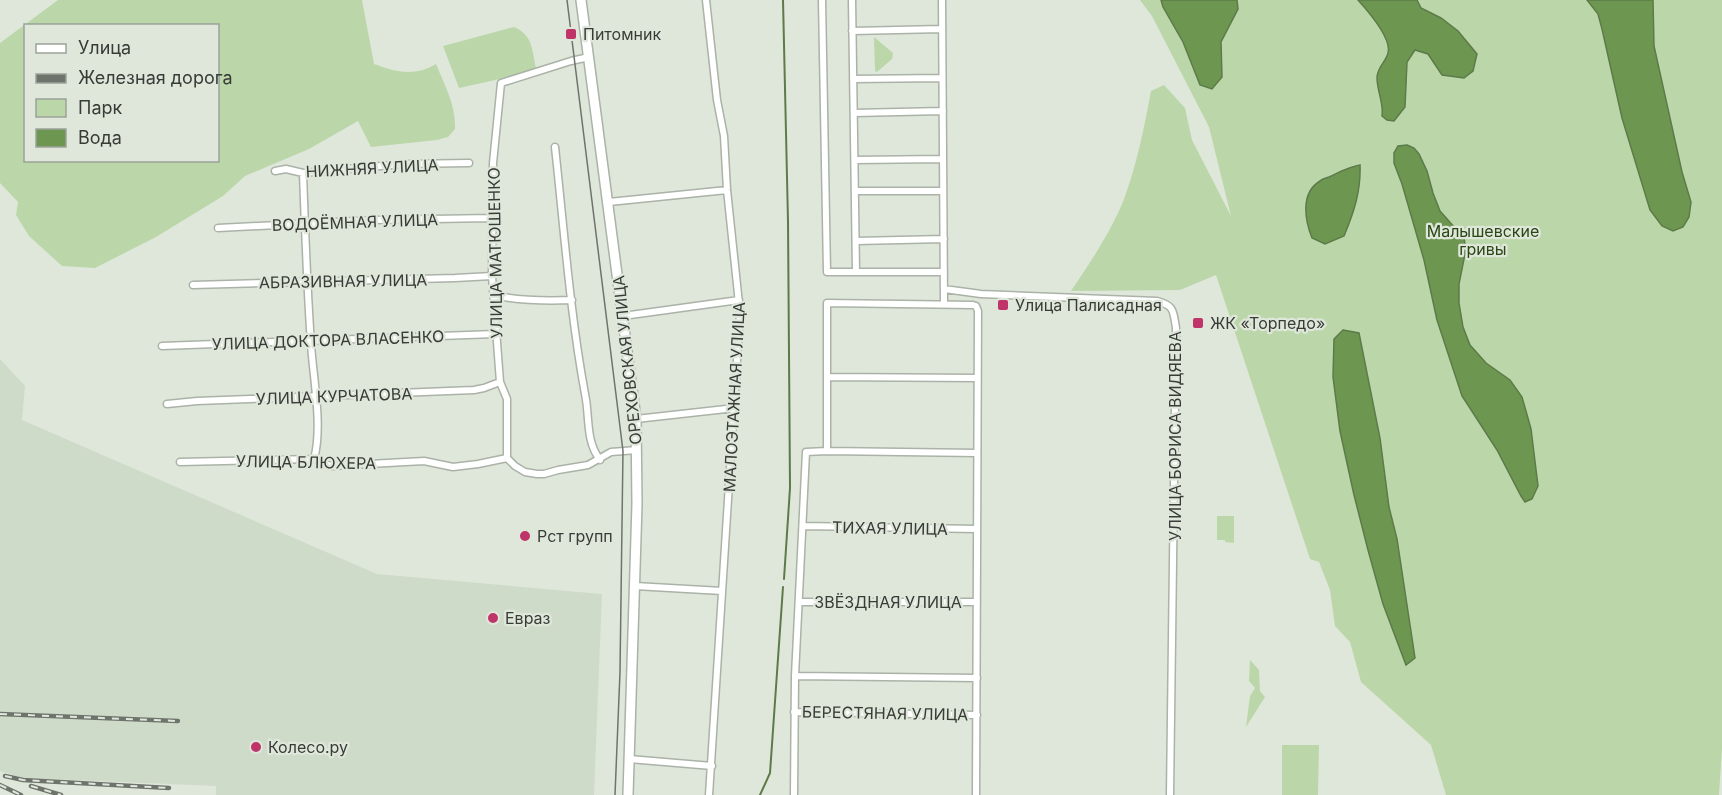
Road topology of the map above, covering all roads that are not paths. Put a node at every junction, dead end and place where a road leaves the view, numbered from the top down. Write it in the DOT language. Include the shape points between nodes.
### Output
graph roads {
  1 [pos="581,0"];
  2 [pos="706,0"];
  3 [pos="822,0"];
  4 [pos="852,0"];
  5 [pos="942,0"];
  6 [pos="942,29"];
  7 [pos="852,31"];
  8 [pos="589,57"];
  9 [pos="942,78"];
  10 [pos="853,79"];
  11 [pos="943,111"];
  12 [pos="854,113"];
  13 [pos="555,147"];
  14 [pos="943,159"];
  15 [pos="855,160"];
  16 [pos="469,163"];
  17 [pos="276,171"];
  18 [pos="303,173"];
  19 [pos="727,190"];
  20 [pos="855,191"];
  21 [pos="943,191"];
  22 [pos="609,202"];
  23 [pos="492,218"];
  24 [pos="305,223"];
  25 [pos="218,228"];
  26 [pos="944,239"];
  27 [pos="856,241"];
  28 [pos="856,272"];
  29 [pos="944,272"];
  30 [pos="492,276"];
  31 [pos="308,281"];
  32 [pos="193,285"];
  33 [pos="944,289"];
  34 [pos="493,296"];
  35 [pos="572,300"];
  36 [pos="739,300"];
  37 [pos="944,304"];
  38 [pos="623,316"];
  39 [pos="495,334"];
  40 [pos="310,341"];
  41 [pos="162,346"];
  42 [pos="827,376"];
  43 [pos="977,378"];
  44 [pos="500,382"];
  45 [pos="316,397"];
  46 [pos="167,404"];
  47 [pos="735,408"];
  48 [pos="636,419"];
  49 [pos="637,450"];
  50 [pos="827,451"];
  51 [pos="977,453"];
  52 [pos="507,458"];
  53 [pos="314,459"];
  54 [pos="600,460"];
  55 [pos="180,462"];
  56 [pos="803,526"];
  57 [pos="977,529"];
  58 [pos="635,586"];
  59 [pos="723,591"];
  60 [pos="799,602"];
  61 [pos="977,602"];
  62 [pos="795,676"];
  63 [pos="977,678"];
  64 [pos="794,711"];
  65 [pos="977,715"];
  66 [pos="629,759"];
  67 [pos="712,766"];
  68 [pos="628,795"];
  69 [pos="709,795"];
  70 [pos="794,795"];
  71 [pos="976,795"];
  72 [pos="1170,795"];
  1 -- 8 [label="main road, ОРЕХОВСКАЯ УЛИЦА"];
  2 -- 19 [label="street, МАЛОЭТАЖНАЯ УЛИЦА"];
  3 -- 28 [label="street" via="827,272"];
  4 -- 7 [label="street"];
  5 -- 6 [label="street"];
  6 -- 7 [label="street"];
  6 -- 9 [label="street"];
  7 -- 10 [label="street"];
  8 -- 22 [label="main road, ОРЕХОВСКАЯ УЛИЦА"];
  8 -- 23 [label="street, УЛИЦА МАТЮШЕНКО" via="501,82"];
  9 -- 10 [label="street"];
  9 -- 11 [label="street"];
  10 -- 12 [label="street"];
  11 -- 12 [label="street"];
  11 -- 14 [label="street"];
  12 -- 15 [label="street"];
  13 -- 35 [label="street"];
  14 -- 15 [label="street"];
  14 -- 21 [label="street"];
  15 -- 20 [label="street"];
  16 -- 18 [label="street, НИЖНЯЯ УЛИЦА"];
  17 -- 18 [label="street, НИЖНЯЯ УЛИЦА"];
  18 -- 24 [label="street"];
  19 -- 22 [label="street"];
  19 -- 36 [label="street, МАЛОЭТАЖНАЯ УЛИЦА"];
  20 -- 21 [label="street"];
  20 -- 27 [label="street"];
  21 -- 26 [label="street"];
  22 -- 38 [label="main road, ОРЕХОВСКАЯ УЛИЦА"];
  23 -- 24 [label="street, ВОДОЁМНАЯ УЛИЦА"];
  23 -- 30 [label="street, УЛИЦА МАТЮШЕНКО"];
  24 -- 25 [label="street, ВОДОЁМНАЯ УЛИЦА"];
  24 -- 31 [label="street"];
  26 -- 27 [label="street"];
  26 -- 29 [label="street"];
  27 -- 28 [label="street"];
  28 -- 29 [label="street"];
  29 -- 33 [label="street"];
  30 -- 31 [label="street, АБРАЗИВНАЯ УЛИЦА"];
  30 -- 34 [label="street, УЛИЦА МАТЮШЕНКО"];
  31 -- 32 [label="street, АБРАЗИВНАЯ УЛИЦА"];
  31 -- 40 [label="street"];
  33 -- 37 [label="street"];
  33 -- 72 [label="street, УЛИЦА БОРИСА ВИДЯЕВА" via="1156,302 1172,308 1176,328"];
  34 -- 35 [label="street"];
  34 -- 39 [label="street, УЛИЦА МАТЮШЕНКО"];
  35 -- 54 [label="street" via="590,441"];
  36 -- 38 [label="street"];
  36 -- 47 [label="street, МАЛОЭТАЖНАЯ УЛИЦА"];
  37 -- 42 [label="street" via="827,303"];
  37 -- 43 [label="street" via="973,304 978,310"];
  38 -- 48 [label="main road, ОРЕХОВСКАЯ УЛИЦА"];
  39 -- 40 [label="street, УЛИЦА ДОКТОРА ВЛАСЕНКО"];
  39 -- 44 [label="street, УЛИЦА МАТЮШЕНКО"];
  40 -- 41 [label="street, УЛИЦА ДОКТОРА ВЛАСЕНКО"];
  40 -- 45 [label="street"];
  42 -- 43 [label="street"];
  42 -- 50 [label="street"];
  43 -- 51 [label="street"];
  44 -- 45 [label="street, УЛИЦА КУРЧАТОВА" via="474,390"];
  44 -- 52 [label="street, УЛИЦА МАТЮШЕНКО" via="507,399"];
  45 -- 46 [label="street, УЛИЦА КУРЧАТОВА"];
  45 -- 53 [label="street"];
  47 -- 48 [label="street"];
  47 -- 59 [label="street, МАЛОЭТАЖНАЯ УЛИЦА"];
  48 -- 49 [label="main road, ОРЕХОВСКАЯ УЛИЦА"];
  49 -- 54 [label="street" via="611,452"];
  49 -- 58 [label="main road, ОРЕХОВСКАЯ УЛИЦА"];
  50 -- 51 [label="street"];
  50 -- 56 [label="street" via="806,452"];
  51 -- 57 [label="street"];
  52 -- 53 [label="street, УЛИЦА БЛЮХЕРА" via="453,466 424,461 332,466"];
  52 -- 54 [label="street" via="525,472 537,474"];
  53 -- 55 [label="street, УЛИЦА БЛЮХЕРА"];
  56 -- 57 [label="street, ТИХАЯ УЛИЦА"];
  56 -- 60 [label="street"];
  57 -- 61 [label="street"];
  58 -- 59 [label="street"];
  58 -- 66 [label="main road, ОРЕХОВСКАЯ УЛИЦА"];
  59 -- 67 [label="street, МАЛОЭТАЖНАЯ УЛИЦА"];
  60 -- 61 [label="street, ЗВЁЗДНАЯ УЛИЦА"];
  60 -- 62 [label="street"];
  61 -- 63 [label="street"];
  62 -- 63 [label="street"];
  62 -- 64 [label="street"];
  63 -- 65 [label="street"];
  64 -- 65 [label="street, БЕРЕСТЯНАЯ УЛИЦА"];
  64 -- 70 [label="street"];
  65 -- 71 [label="street"];
  66 -- 67 [label="street"];
  66 -- 68 [label="main road, ОРЕХОВСКАЯ УЛИЦА"];
  67 -- 69 [label="street, МАЛОЭТАЖНАЯ УЛИЦА"];
}
